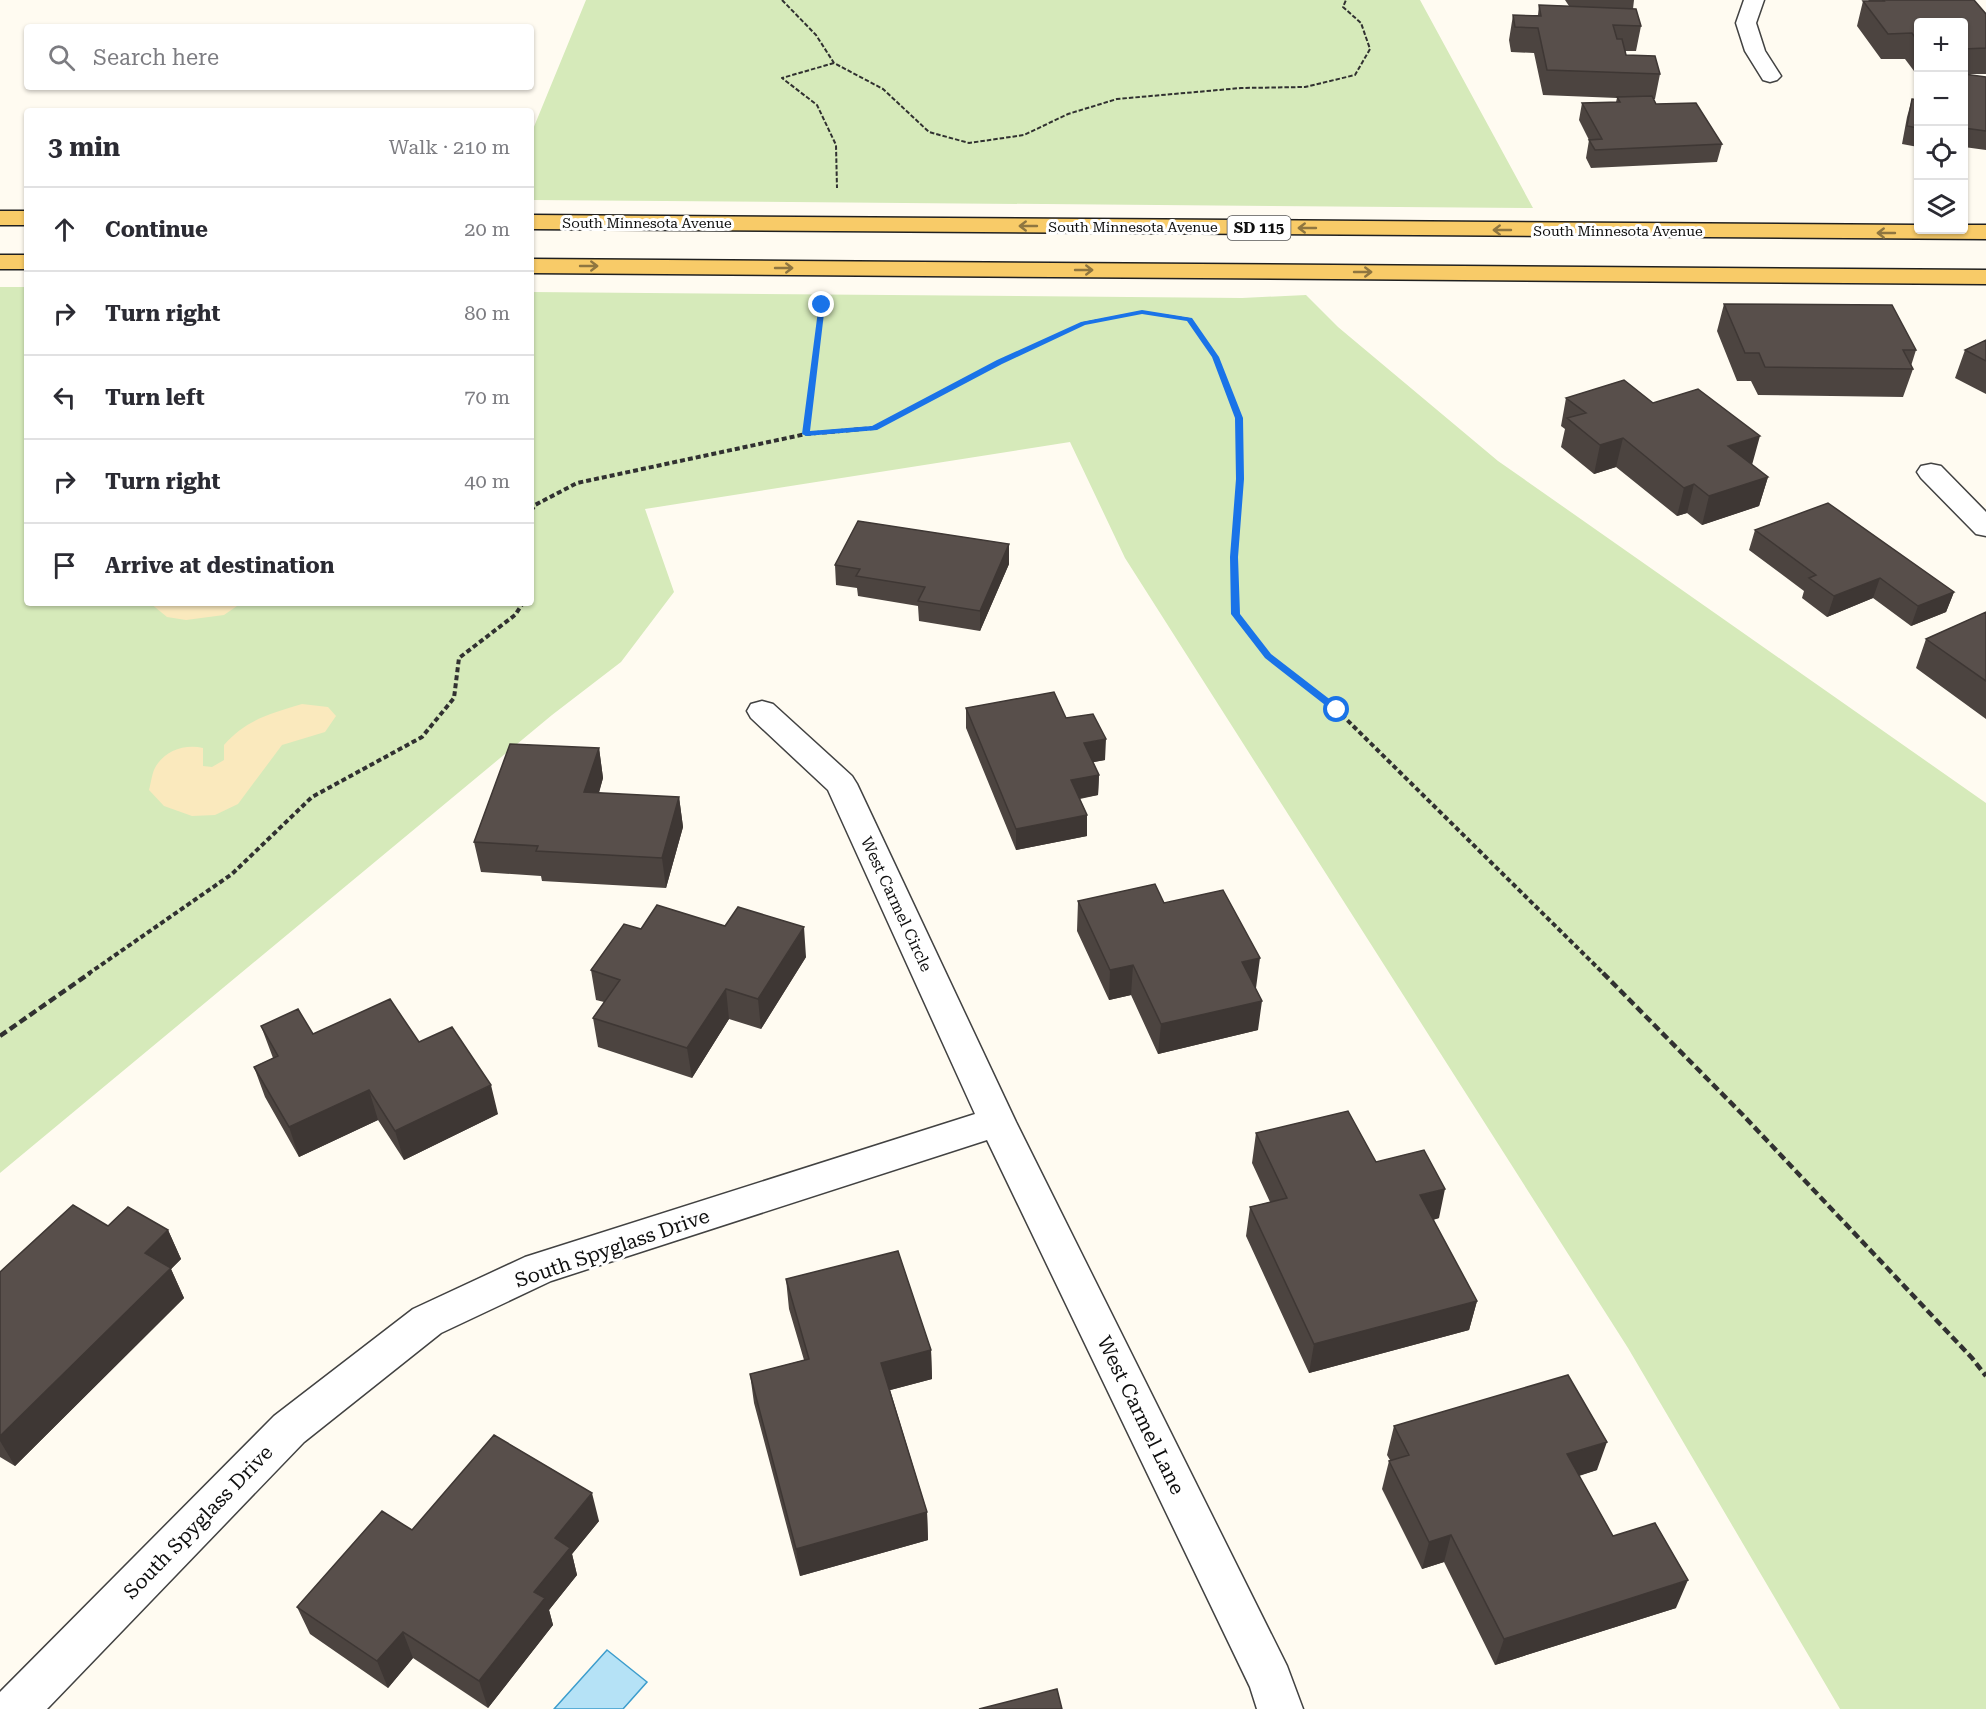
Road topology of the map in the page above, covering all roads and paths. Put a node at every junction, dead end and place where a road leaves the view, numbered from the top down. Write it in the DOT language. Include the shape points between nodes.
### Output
graph roads {
  1 [pos="782,0"];
  2 [pos="1346,0"];
  3 [pos="1754,0"];
  4 [pos="834,63"];
  5 [pos="1770,76"];
  6 [pos="837,191"];
  7 [pos="0,218"];
  8 [pos="24,218"];
  9 [pos="534,222"];
  10 [pos="1986,232"];
  11 [pos="0,262"];
  12 [pos="24,262"];
  13 [pos="534,266"];
  14 [pos="1986,277"];
  15 [pos="822,305"];
  16 [pos="806,434"];
  17 [pos="1931,472"];
  18 [pos="534,506"];
  19 [pos="1986,528"];
  20 [pos="521,606"];
  21 [pos="762,711"];
  22 [pos="0,1036"];
  23 [pos="997,1122"];
  24 [pos="1986,1376"];
  25 [pos="15,1709"];
  26 [pos="1280,1709"];
  1 -- 4 [label="path" via="816,35"];
  2 -- 4 [label="path" via="1343,7 1361,22 1370,49 1355,75 1305,87 1241,88 1118,99 1068,114 1024,135 969,143 929,132 883,89"];
  3 -- 5 [label="street" via="1746,23 1755,51"];
  4 -- 6 [label="path" via="782,78 817,105 836,145"];
  7 -- 8 [label="main road"];
  10 -- 9 [label="main road, South Minnesota Avenue / SD 115, one-way"];
  11 -- 12 [label="main road"];
  13 -- 14 [label="main road, one-way"];
  15 -- 16 [label="path"];
  16 -- 18 [label="path" via="577,483"];
  16 -- 24 [label="path" via="874,428 1083,323 1142,312 1189,319 1215,357 1239,418 1235,614 1268,656 1337,710 1532,901 1716,1088"];
  17 -- 19 [label="street"];
  20 -- 22 [label="path" via="515,615 459,658 454,699 422,737 312,797 232,874"];
  21 -- 23 [label="street, West Carmel Circle" via="841,784"];
  23 -- 25 [label="street, South Spyglass Drive" via="539,1269 427,1321 289,1429"];
  23 -- 26 [label="street, West Carmel Lane" via="1271,1682"];
}
